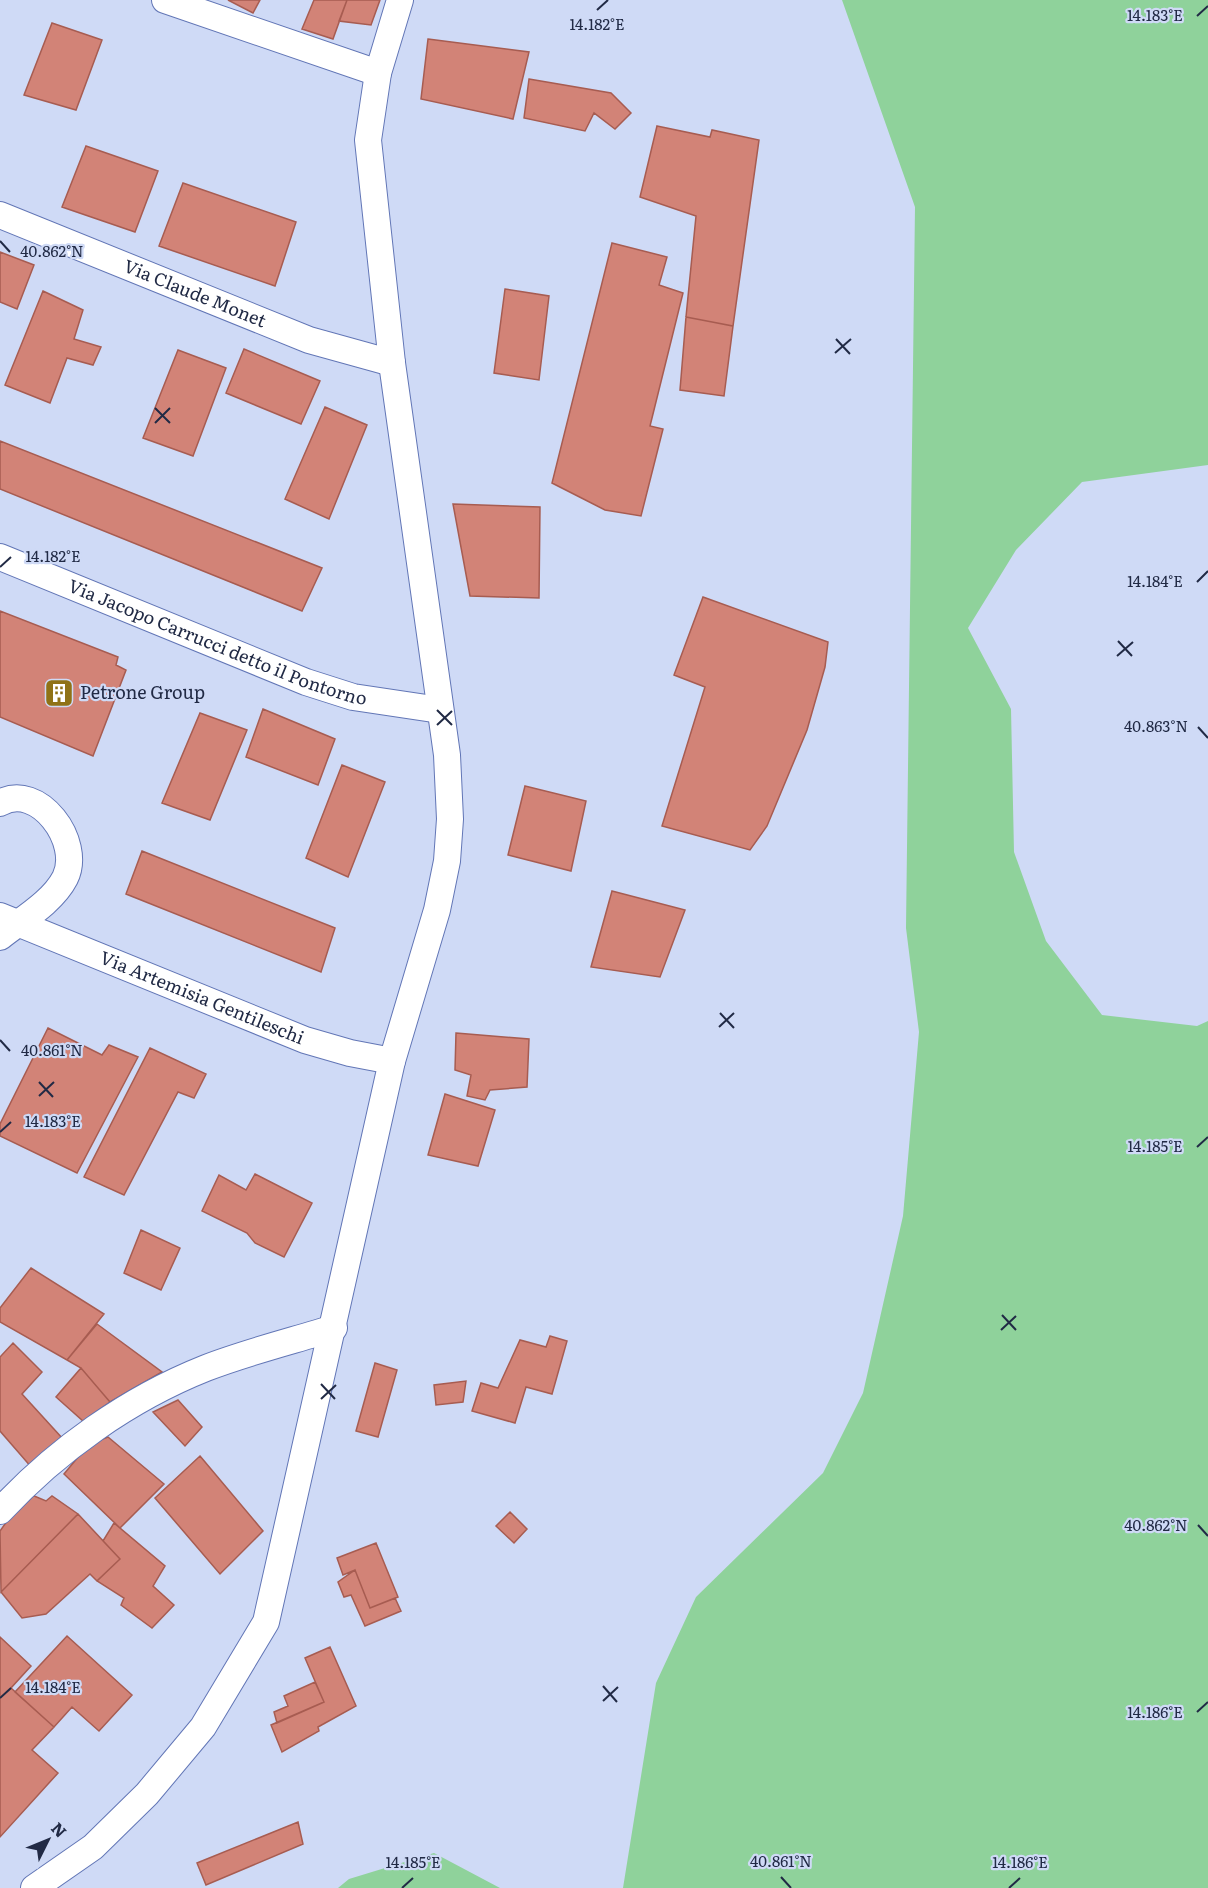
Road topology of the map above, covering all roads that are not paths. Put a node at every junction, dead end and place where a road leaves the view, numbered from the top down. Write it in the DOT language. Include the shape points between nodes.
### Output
graph roads {
  1 [pos="165,0"];
  2 [pos="400,0"];
  3 [pos="378,73"];
  4 [pos="0,215"];
  5 [pos="392,363"];
  6 [pos="0,557"];
  7 [pos="440,710"];
  8 [pos="1,802"];
  9 [pos="5,926"];
  10 [pos="392,1061"];
  11 [pos="334,1328"];
  12 [pos="0,1511"];
  13 [pos="34,1888"];
  1 -- 3 [label="street"];
  2 -- 3 [label="street"];
  3 -- 5 [label="street" via="368,140"];
  4 -- 5 [label="street, Via Claude Monet" via="309,340"];
  5 -- 7 [label="street"];
  6 -- 7 [label="street, Via Jacopo Carrucci detto il Pontorno" via="306,682 353,697"];
  7 -- 10 [label="street" via="450,819 447,861 437,910"];
  8 -- 9 [label="street, Via Artemisia Gentileschi" via="11,798 32,802 51,815 70,850 66,877 53,894"];
  9 -- 10 [label="street, Via Artemisia Gentileschi" via="305,1040"];
  10 -- 11 [label="street"];
  11 -- 12 [label="street" via="206,1368 137,1401 77,1440"];
  11 -- 13 [label="street" via="266,1622 202,1727 147,1794 93,1847"];
}
